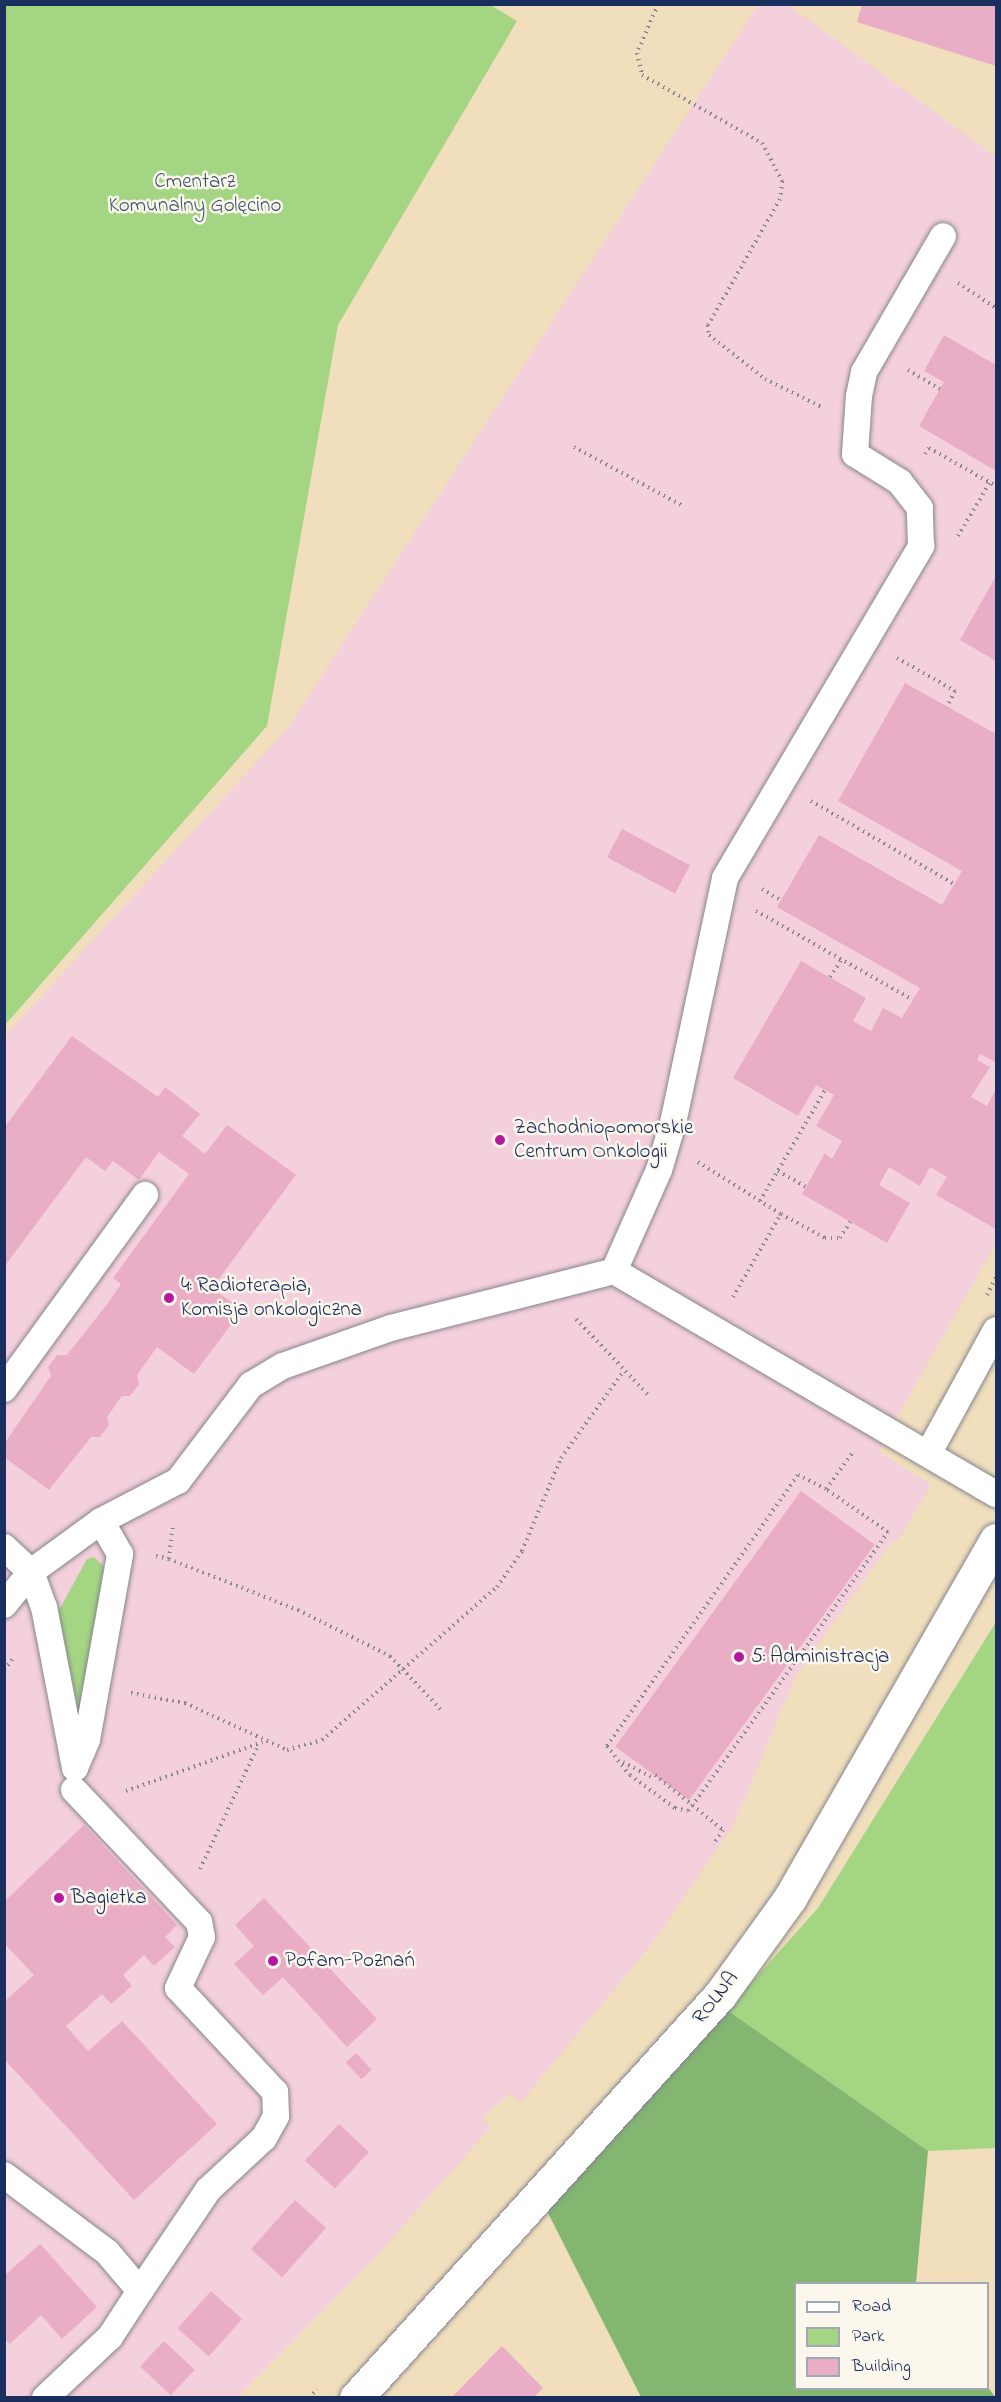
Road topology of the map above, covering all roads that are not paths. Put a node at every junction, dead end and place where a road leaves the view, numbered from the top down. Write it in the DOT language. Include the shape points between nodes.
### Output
graph roads {
  1 [pos="942,236"];
  2 [pos="145,1195"];
  3 [pos="614,1271"];
  4 [pos="996,1330"];
  5 [pos="4,1389"];
  6 [pos="928,1454"];
  7 [pos="996,1494"];
  8 [pos="101,1521"];
  9 [pos="996,1540"];
  10 [pos="4,1547"];
  11 [pos="31,1572"];
  12 [pos="4,1605"];
  13 [pos="82,1798"];
  14 [pos="4,2175"];
  15 [pos="140,2291"];
  16 [pos="45,2397"];
  17 [pos="357,2397"];
  1 -- 3 [label="lane" via="864,372 855,454 900,482 920,508 921,546 725,878 673,1123 659,1170"];
  2 -- 5 [label="lane"];
  3 -- 6 [label="lane"];
  3 -- 8 [label="lane" via="554,1290 391,1328 283,1366 251,1385 178,1481"];
  4 -- 6 [label="lane"];
  6 -- 7 [label="lane"];
  8 -- 11 [label="lane"];
  8 -- 11 [label="lane" via="120,1554 87,1740 75,1768 44,1607"];
  9 -- 17 [label="street, ROLNA" via="790,1898 720,1995"];
  10 -- 11 [label="lane"];
  11 -- 12 [label="lane"];
  13 -- 15 [label="lane" via="199,1922 202,1937 178,1988 275,2092 276,2116 264,2138 208,2190"];
  14 -- 15 [label="lane" via="107,2252"];
  15 -- 16 [label="lane" via="111,2337"];
}
